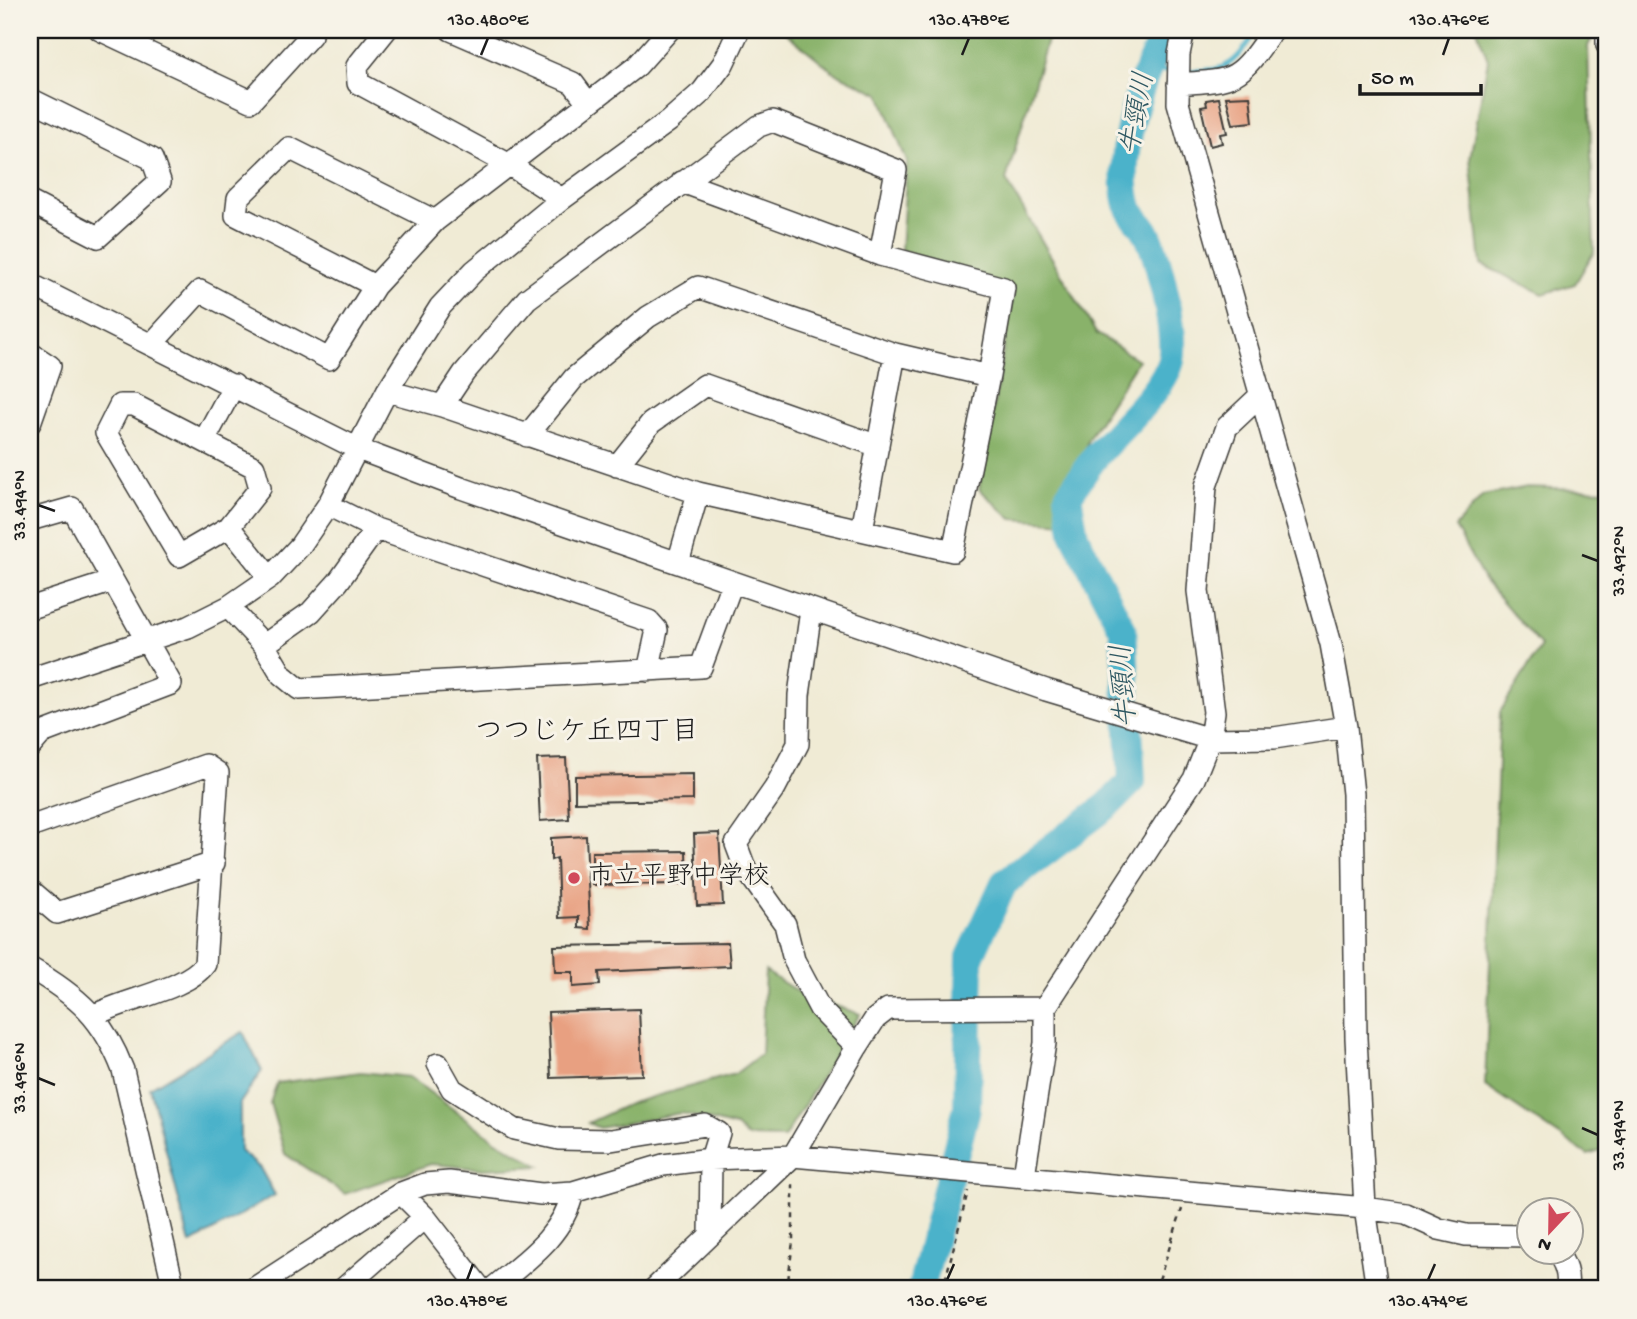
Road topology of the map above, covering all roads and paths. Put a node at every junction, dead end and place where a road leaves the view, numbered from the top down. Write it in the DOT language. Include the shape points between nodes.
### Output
graph roads {
  1 [pos="100,30"];
  2 [pos="309,30"];
  3 [pos="386,30"];
  4 [pos="451,30"];
  5 [pos="669,30"];
  6 [pos="1184,30"];
  7 [pos="1273,30"];
  8 [pos="737,31"];
  9 [pos="1607,38"];
  10 [pos="1607,45"];
  11 [pos="1178,84"];
  12 [pos="30,99"];
  13 [pos="588,103"];
  14 [pos="508,164"];
  15 [pos="682,182"];
  16 [pos="562,199"];
  17 [pos="30,202"];
  18 [pos="435,221"];
  19 [pos="880,255"];
  20 [pos="30,284"];
  21 [pos="375,286"];
  22 [pos="151,345"];
  23 [pos="30,353"];
  24 [pos="895,355"];
  25 [pos="989,376"];
  26 [pos="234,385"];
  27 [pos="387,391"];
  28 [pos="1261,395"];
  29 [pos="442,406"];
  30 [pos="30,423"];
  31 [pos="527,436"];
  32 [pos="204,441"];
  33 [pos="878,446"];
  34 [pos="359,449"];
  35 [pos="617,466"];
  36 [pos="698,494"];
  37 [pos="328,505"];
  38 [pos="30,520"];
  39 [pos="229,527"];
  40 [pos="376,529"];
  41 [pos="862,530"];
  42 [pos="678,563"];
  43 [pos="270,578"];
  44 [pos="113,580"];
  45 [pos="732,583"];
  46 [pos="228,607"];
  47 [pos="30,608"];
  48 [pos="811,610"];
  49 [pos="148,640"];
  50 [pos="264,645"];
  51 [pos="648,671"];
  52 [pos="30,679"];
  53 [pos="1346,727"];
  54 [pos="1210,739"];
  55 [pos="30,747"];
  56 [pos="30,827"];
  57 [pos="214,863"];
  58 [pos="30,890"];
  59 [pos="30,968"];
  60 [pos="1045,1008"];
  61 [pos="95,1015"];
  62 [pos="857,1047"];
  63 [pos="438,1064"];
  64 [pos="793,1156"];
  65 [pos="711,1159"];
  66 [pos="973,1173"];
  67 [pos="1024,1175"];
  68 [pos="1188,1190"];
  69 [pos="573,1192"];
  70 [pos="401,1193"];
  71 [pos="1365,1208"];
  72 [pos="425,1217"];
  73 [pos="710,1235"];
  74 [pos="1514,1236"];
  75 [pos="1564,1266"];
  76 [pos="661,1287"];
  77 [pos="174,1289"];
  78 [pos="253,1289"];
  79 [pos="343,1289"];
  80 [pos="481,1289"];
  81 [pos="492,1289"];
  82 [pos="787,1289"];
  83 [pos="943,1289"];
  84 [pos="1156,1289"];
  85 [pos="1377,1289"];
  86 [pos="1566,1289"];
  1 -- 2 [label="street" via="251,102 311,35"];
  3 -- 14 [label="street" via="357,66 358,83"];
  4 -- 13 [label="street" via="573,83"];
  5 -- 13 [label="street" via="638,66"];
  6 -- 11 [label="street"];
  7 -- 11 [label="street" via="1242,71 1225,81"];
  8 -- 16 [label="street" via="723,64 702,92"];
  9 -- 10 [label="street"];
  11 -- 28 [label="street" via="1178,103"];
  12 -- 17 [label="street" via="152,159 160,181 97,237"];
  13 -- 14 [label="street"];
  14 -- 16 [label="street"];
  14 -- 18 [label="street"];
  15 -- 19 [label="street"];
  15 -- 19 [label="street" via="759,126 773,121 896,170"];
  15 -- 29 [label="street" via="527,299"];
  16 -- 27 [label="street" via="474,271 440,307"];
  18 -- 21 [label="street"];
  18 -- 21 [label="street" via="289,148 238,198 236,215"];
  19 -- 25 [label="street" via="1004,288"];
  20 -- 22 [label="street"];
  21 -- 22 [label="street" via="329,359 201,291"];
  22 -- 26 [label="street"];
  23 -- 30 [label="street" via="50,366"];
  24 -- 25 [label="street"];
  24 -- 31 [label="street" via="698,287 648,317 574,378"];
  24 -- 33 [label="street"];
  25 -- 41 [label="street" via="953,551"];
  26 -- 32 [label="street"];
  26 -- 34 [label="street"];
  27 -- 29 [label="street"];
  27 -- 34 [label="street"];
  28 -- 53 [label="street" via="1331,644"];
  28 -- 54 [label="street" via="1227,427 1206,486 1198,591 1214,712"];
  29 -- 31 [label="street"];
  31 -- 35 [label="street"];
  32 -- 39 [label="street" via="254,467 260,488"];
  32 -- 39 [label="street" via="134,405 120,405 106,433 179,556"];
  33 -- 35 [label="street" via="705,385 650,423"];
  33 -- 41 [label="street"];
  34 -- 37 [label="street"];
  34 -- 42 [label="street"];
  35 -- 36 [label="street"];
  36 -- 41 [label="street"];
  36 -- 42 [label="street"];
  37 -- 40 [label="street"];
  37 -- 43 [label="street" via="300,546"];
  38 -- 44 [label="street" via="72,508"];
  39 -- 43 [label="street"];
  40 -- 50 [label="street" via="311,612"];
  40 -- 51 [label="street" via="649,621 657,631"];
  42 -- 45 [label="street"];
  43 -- 46 [label="street"];
  44 -- 47 [label="street"];
  44 -- 49 [label="street"];
  45 -- 48 [label="street"];
  45 -- 51 [label="street" via="701,667"];
  46 -- 49 [label="street"];
  46 -- 50 [label="street"];
  48 -- 54 [label="street" via="1094,706"];
  48 -- 62 [label="street" via="799,695 798,744 775,788 736,844 745,868 785,924 794,960 820,1009"];
  49 -- 52 [label="street"];
  49 -- 55 [label="street" via="171,684 42,733"];
  50 -- 51 [label="street" via="282,676 299,689"];
  53 -- 54 [label="street" via="1274,738"];
  53 -- 71 [label="street" via="1353,794 1356,1038"];
  54 -- 60 [label="street" via="1194,779"];
  56 -- 57 [label="street" via="206,765 218,772"];
  57 -- 58 [label="street" via="57,913"];
  57 -- 61 [label="street" via="208,951 200,972 188,981"];
  59 -- 61 [label="street" via="61,986"];
  60 -- 62 [label="street" via="888,1009 875,1019"];
  60 -- 67 [label="street" via="1045,1043"];
  61 -- 77 [label="street" via="123,1070"];
  62 -- 64 [label="street"];
  63 -- 65 [label="street" via="452,1089 513,1129 559,1139 611,1140 705,1125 719,1133"];
  64 -- 65 [label="street"];
  64 -- 66 [label="street"];
  64 -- 73 [label="street"];
  64 -- 82 [label="path" via="793,1241"];
  65 -- 69 [label="street" via="663,1165"];
  65 -- 73 [label="street"];
  66 -- 67 [label="street"];
  66 -- 83 [label="path"];
  67 -- 68 [label="street"];
  68 -- 71 [label="street"];
  68 -- 84 [label="path"];
  69 -- 70 [label="street" via="528,1193 449,1182"];
  69 -- 81 [label="street" via="569,1211 549,1240"];
  70 -- 72 [label="street"];
  70 -- 78 [label="street"];
  71 -- 74 [label="street" via="1406,1214 1466,1235"];
  71 -- 85 [label="street"];
  72 -- 79 [label="street"];
  72 -- 80 [label="street"];
  73 -- 76 [label="street"];
  75 -- 86 [label="street"];
}
